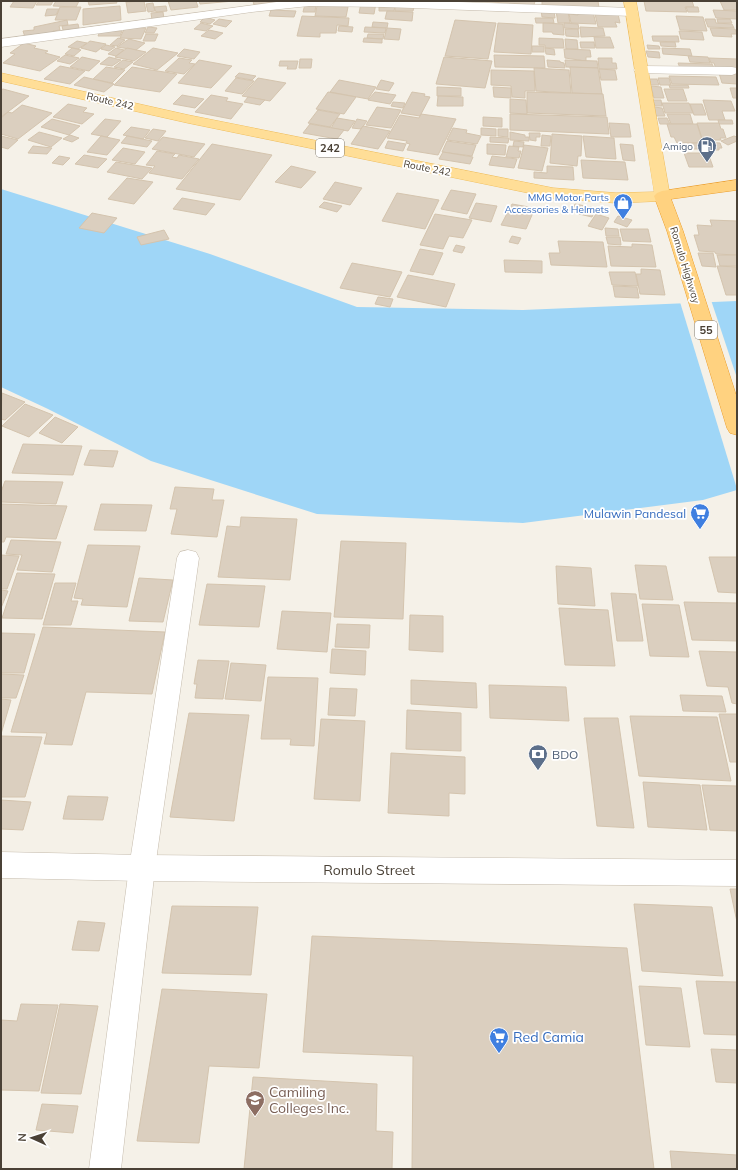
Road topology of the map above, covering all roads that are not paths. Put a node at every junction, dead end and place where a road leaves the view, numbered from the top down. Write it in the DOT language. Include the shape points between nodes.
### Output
graph roads {
  1 [pos="631,7"];
  2 [pos="1,42"];
  3 [pos="641,70"];
  4 [pos="732,71"];
  5 [pos="1,77"];
  6 [pos="737,185"];
  7 [pos="662,196"];
  8 [pos="737,428"];
  9 [pos="188,558"];
  10 [pos="1,865"];
  11 [pos="142,868"];
  12 [pos="737,873"];
  13 [pos="105,1169"];
  1 -- 2 [label="street" via="309,2"];
  1 -- 3 [label="main road"];
  3 -- 4 [label="street"];
  3 -- 7 [label="main road"];
  5 -- 7 [label="main road, Route 242 / 242" via="188,119 553,193 616,198"];
  6 -- 7 [label="highway"];
  7 -- 8 [label="highway, Romulo Highway / 55"];
  9 -- 11 [label="street"];
  10 -- 11 [label="street, Romulo Street"];
  11 -- 12 [label="street, Romulo Street"];
  11 -- 13 [label="street"];
}
